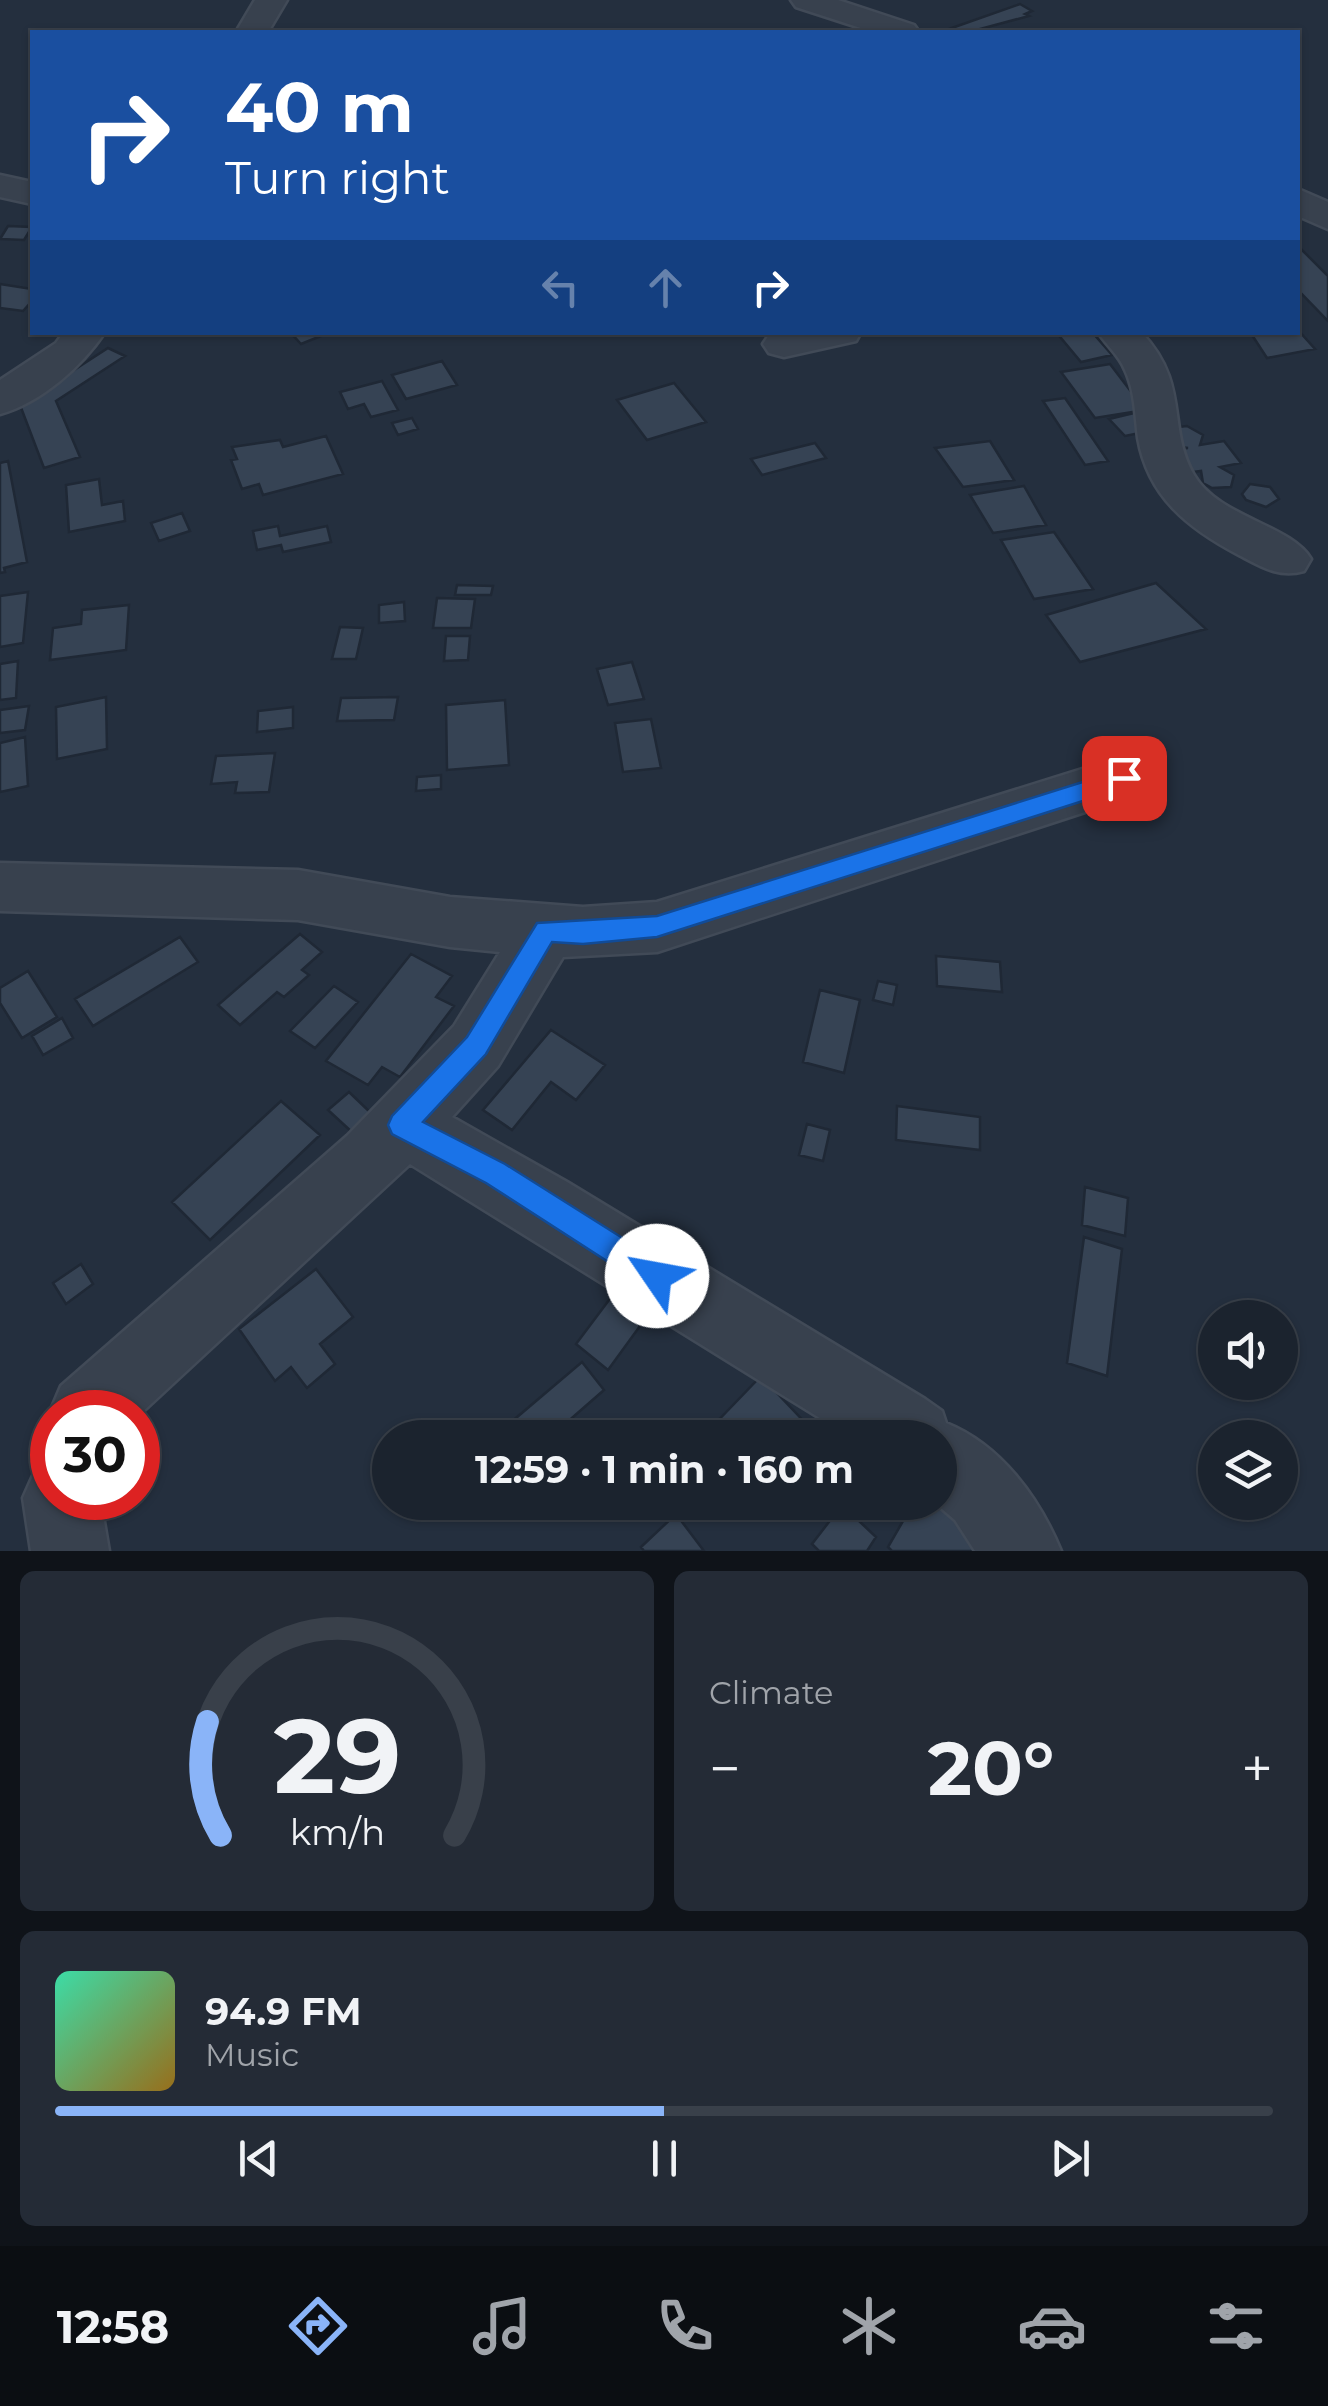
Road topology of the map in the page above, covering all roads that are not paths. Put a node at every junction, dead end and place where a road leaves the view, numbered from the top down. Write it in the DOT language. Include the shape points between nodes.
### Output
graph roads {
  1 [pos="271,0"];
  2 [pos="806,0"];
  3 [pos="253,30"];
  4 [pos="897,30"];
  5 [pos="1300,184"];
  6 [pos="0,186"];
  7 [pos="30,192"];
  8 [pos="1328,192"];
  9 [pos="1300,201"];
  10 [pos="1328,218"];
  11 [pos="83,335"];
  12 [pos="827,335"];
  13 [pos="1121,335"];
  14 [pos="784,344"];
  15 [pos="0,400"];
  16 [pos="1287,559"];
  17 [pos="1124,778"];
  18 [pos="0,887"];
  19 [pos="546,931"];
  20 [pos="402,1125"];
  21 [pos="113,1390"];
  22 [pos="893,1420"];
  23 [pos="957,1472"];
  24 [pos="65,1520"];
  25 [pos="70,1551"];
  26 [pos="1022,1551"];
  1 -- 3 [label="street"];
  2 -- 4 [label="street"];
  5 -- 8 [label="street"];
  6 -- 7 [label="street"];
  9 -- 10 [label="street"];
  11 -- 15 [label="street" via="71,352"];
  12 -- 14 [label="street"];
  13 -- 16 [label="street" via="1150,370 1171,476 1205,513"];
  17 -- 19 [label="street" via="657,927"];
  18 -- 19 [label="street" via="298,895"];
  19 -- 20 [label="street" via="476,1046"];
  20 -- 21 [label="street"];
  20 -- 22 [label="street" via="496,1174"];
  23 -- 26 [label="street" via="982,1493"];
  24 -- 25 [label="street"];
}
